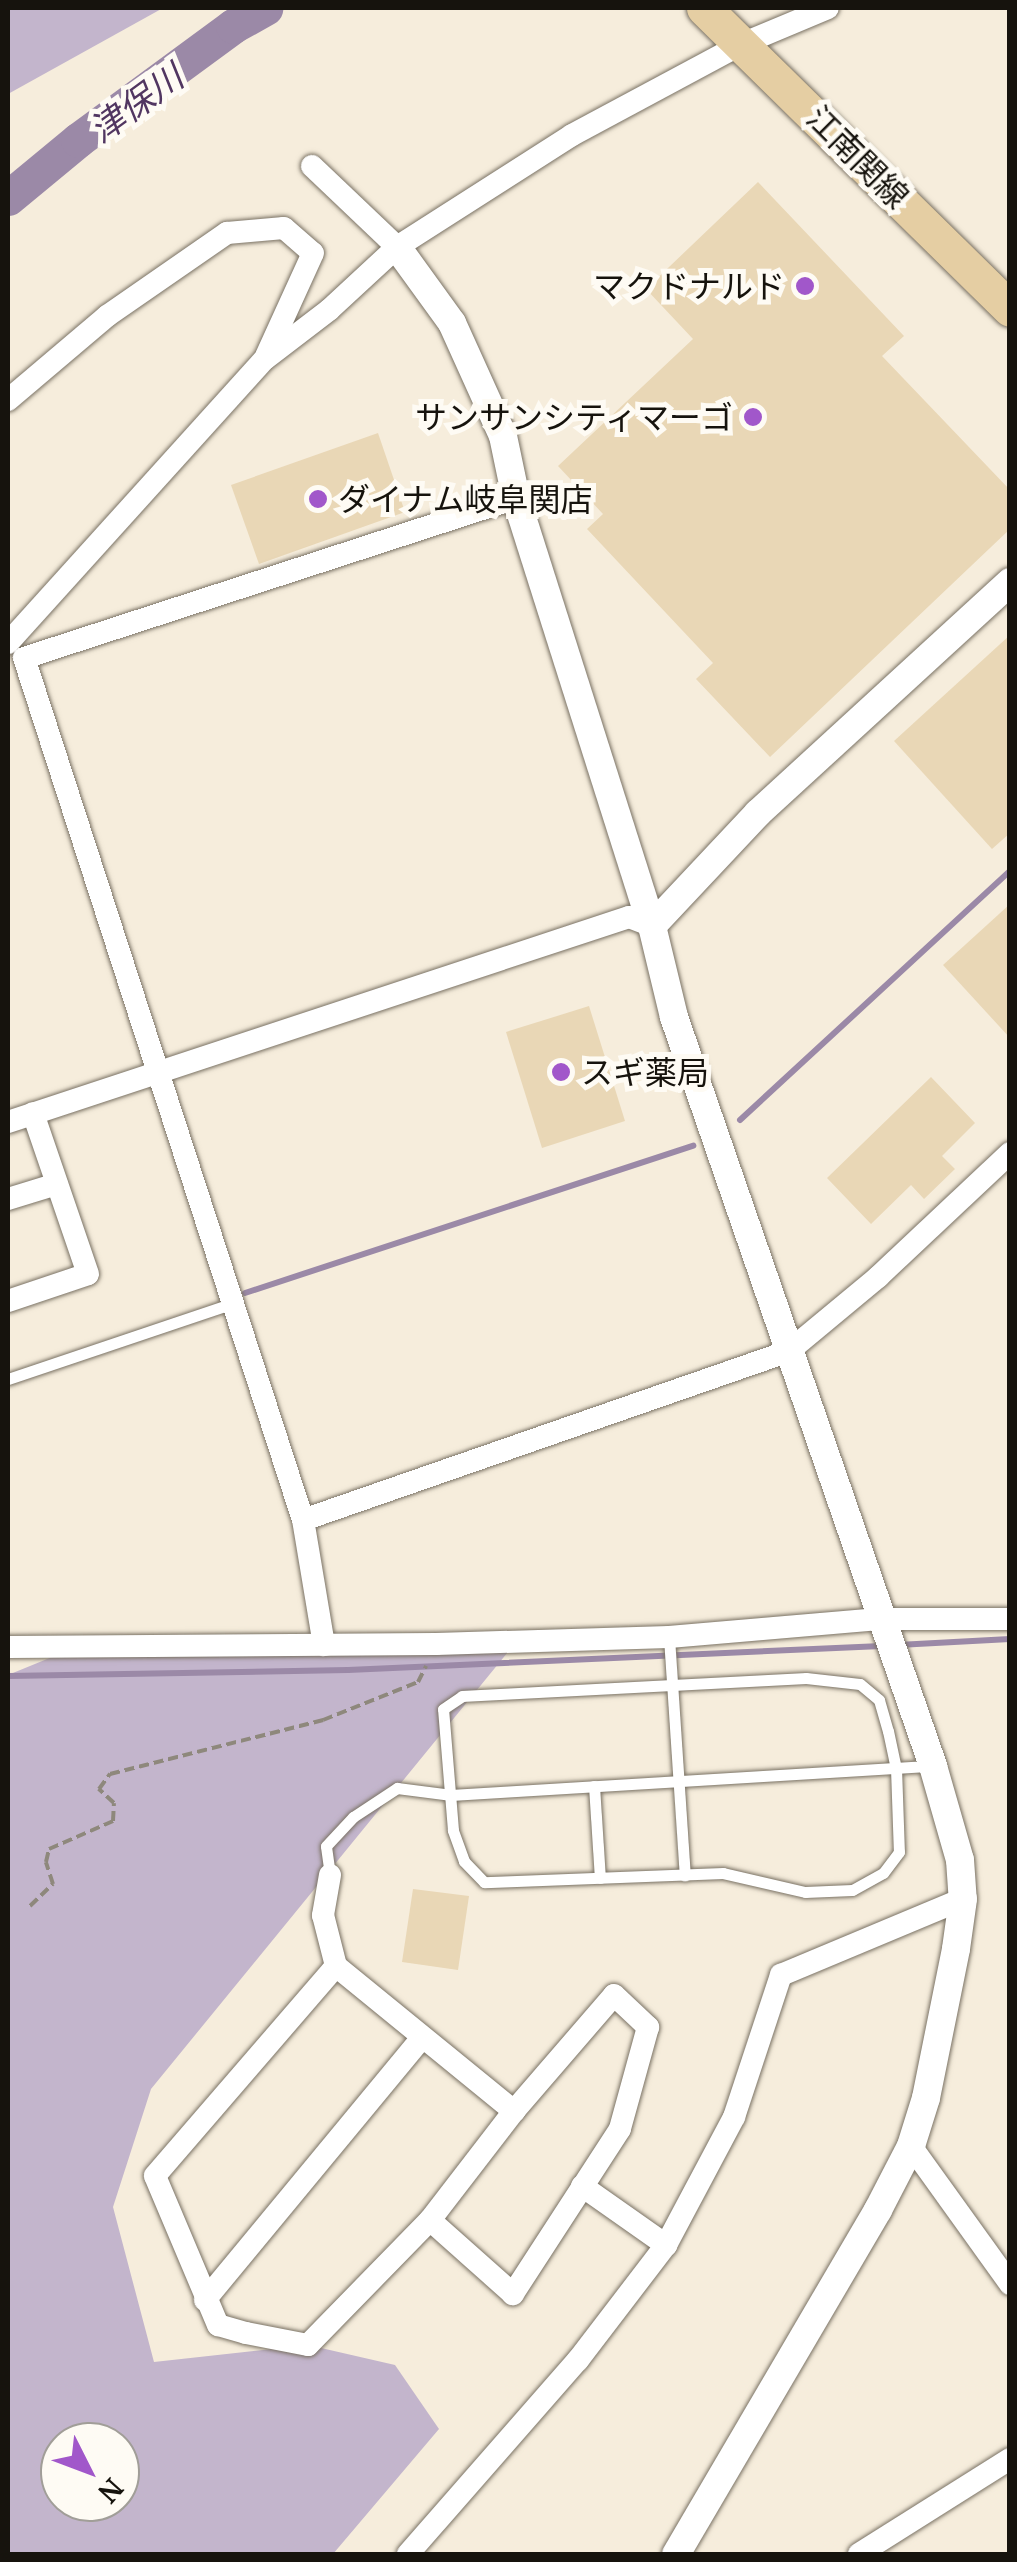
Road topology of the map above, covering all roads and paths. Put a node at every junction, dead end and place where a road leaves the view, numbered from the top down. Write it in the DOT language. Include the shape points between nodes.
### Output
graph roads {
  1 [pos="704,8"];
  2 [pos="828,8"];
  3 [pos="737,40"];
  4 [pos="312,166"];
  5 [pos="397,247"];
  6 [pos="1010,309"];
  7 [pos="265,359"];
  8 [pos="8,400"];
  9 [pos="516,498"];
  10 [pos="1010,582"];
  11 [pos="8,643"];
  12 [pos="652,926"];
  13 [pos="160,1072"];
  14 [pos="33,1114"];
  15 [pos="8,1122"];
  16 [pos="1010,1153"];
  17 [pos="57,1184"];
  18 [pos="8,1199"];
  19 [pos="8,1301"];
  20 [pos="234,1303"];
  21 [pos="789,1351"];
  22 [pos="8,1379"];
  23 [pos="303,1520"];
  24 [pos="879,1619"];
  25 [pos="1010,1619"];
  26 [pos="669,1637"];
  27 [pos="436,1644"];
  28 [pos="324,1645"];
  29 [pos="8,1647"];
  30 [pos="671,1684"];
  31 [pos="933,1766"];
  32 [pos="896,1768"];
  33 [pos="679,1782"];
  34 [pos="594,1786"];
  35 [pos="452,1795"];
  36 [pos="330,1875"];
  37 [pos="685,1875"];
  38 [pos="600,1878"];
  39 [pos="963,1899"];
  40 [pos="30,1906"];
  41 [pos="336,1966"];
  42 [pos="421,2039"];
  43 [pos="514,2112"];
  44 [pos="911,2146"];
  45 [pos="582,2186"];
  46 [pos="430,2220"];
  47 [pos="666,2245"];
  48 [pos="1010,2284"];
  49 [pos="206,2300"];
  50 [pos="1010,2459"];
  51 [pos="408,2554"];
  52 [pos="676,2554"];
  53 [pos="859,2554"];
  1 -- 3 [label="main road, 江南関線"];
  2 -- 3 [label="street"];
  3 -- 5 [label="street"];
  3 -- 6 [label="main road, 江南関線"];
  4 -- 5 [label="street"];
  5 -- 7 [label="street"];
  5 -- 9 [label="street" via="452,323 503,436"];
  7 -- 8 [label="street" via="312,253 284,228 227,233 107,316"];
  7 -- 11 [label="street"];
  9 -- 12 [label="street"];
  9 -- 13 [label="street" via="24,658"];
  10 -- 12 [label="street" via="758,813"];
  12 -- 13 [label="street" via="629,917"];
  12 -- 21 [label="street" via="674,1017"];
  13 -- 14 [label="street"];
  13 -- 20 [label="street"];
  14 -- 15 [label="street"];
  14 -- 17 [label="street"];
  16 -- 21 [label="street"];
  17 -- 18 [label="street"];
  17 -- 19 [label="street" via="88,1274"];
  20 -- 22 [label="lane"];
  20 -- 23 [label="street"];
  21 -- 23 [label="street"];
  21 -- 24 [label="street"];
  23 -- 28 [label="street"];
  24 -- 25 [label="street"];
  24 -- 26 [label="street"];
  24 -- 31 [label="street"];
  26 -- 27 [label="street"];
  26 -- 30 [label="lane"];
  27 -- 28 [label="street"];
  27 -- 40 [label="path" via="418,1682 371,1701 323,1720 110,1774 99,1789 114,1803 114,1821 48,1849 54,1884"];
  28 -- 29 [label="street"];
  30 -- 32 [label="lane" via="806,1678 860,1684 879,1700"];
  30 -- 33 [label="lane"];
  30 -- 35 [label="lane" via="462,1696 443,1709"];
  31 -- 32 [label="lane"];
  31 -- 39 [label="street" via="960,1860"];
  32 -- 33 [label="lane"];
  32 -- 37 [label="lane" via="899,1852 883,1873 852,1890 805,1892 723,1873"];
  33 -- 34 [label="lane"];
  33 -- 37 [label="lane"];
  34 -- 35 [label="lane"];
  34 -- 38 [label="lane"];
  35 -- 36 [label="lane" via="398,1788 353,1817 326,1846"];
  35 -- 38 [label="lane" via="453,1830 464,1861 484,1882"];
  36 -- 41 [label="street" via="323,1916"];
  37 -- 38 [label="lane"];
  39 -- 44 [label="street"];
  39 -- 47 [label="street" via="780,1975 734,2117"];
  41 -- 42 [label="street"];
  41 -- 49 [label="street" via="155,2176"];
  42 -- 43 [label="street"];
  42 -- 49 [label="street"];
  43 -- 45 [label="street" via="614,1995 648,2028 620,2129"];
  43 -- 46 [label="street"];
  44 -- 48 [label="street"];
  44 -- 52 [label="street"];
  45 -- 46 [label="street" via="513,2294"];
  45 -- 47 [label="street"];
  46 -- 49 [label="street" via="308,2345 218,2325"];
  47 -- 51 [label="street" via="578,2360"];
  50 -- 53 [label="street"];
}
